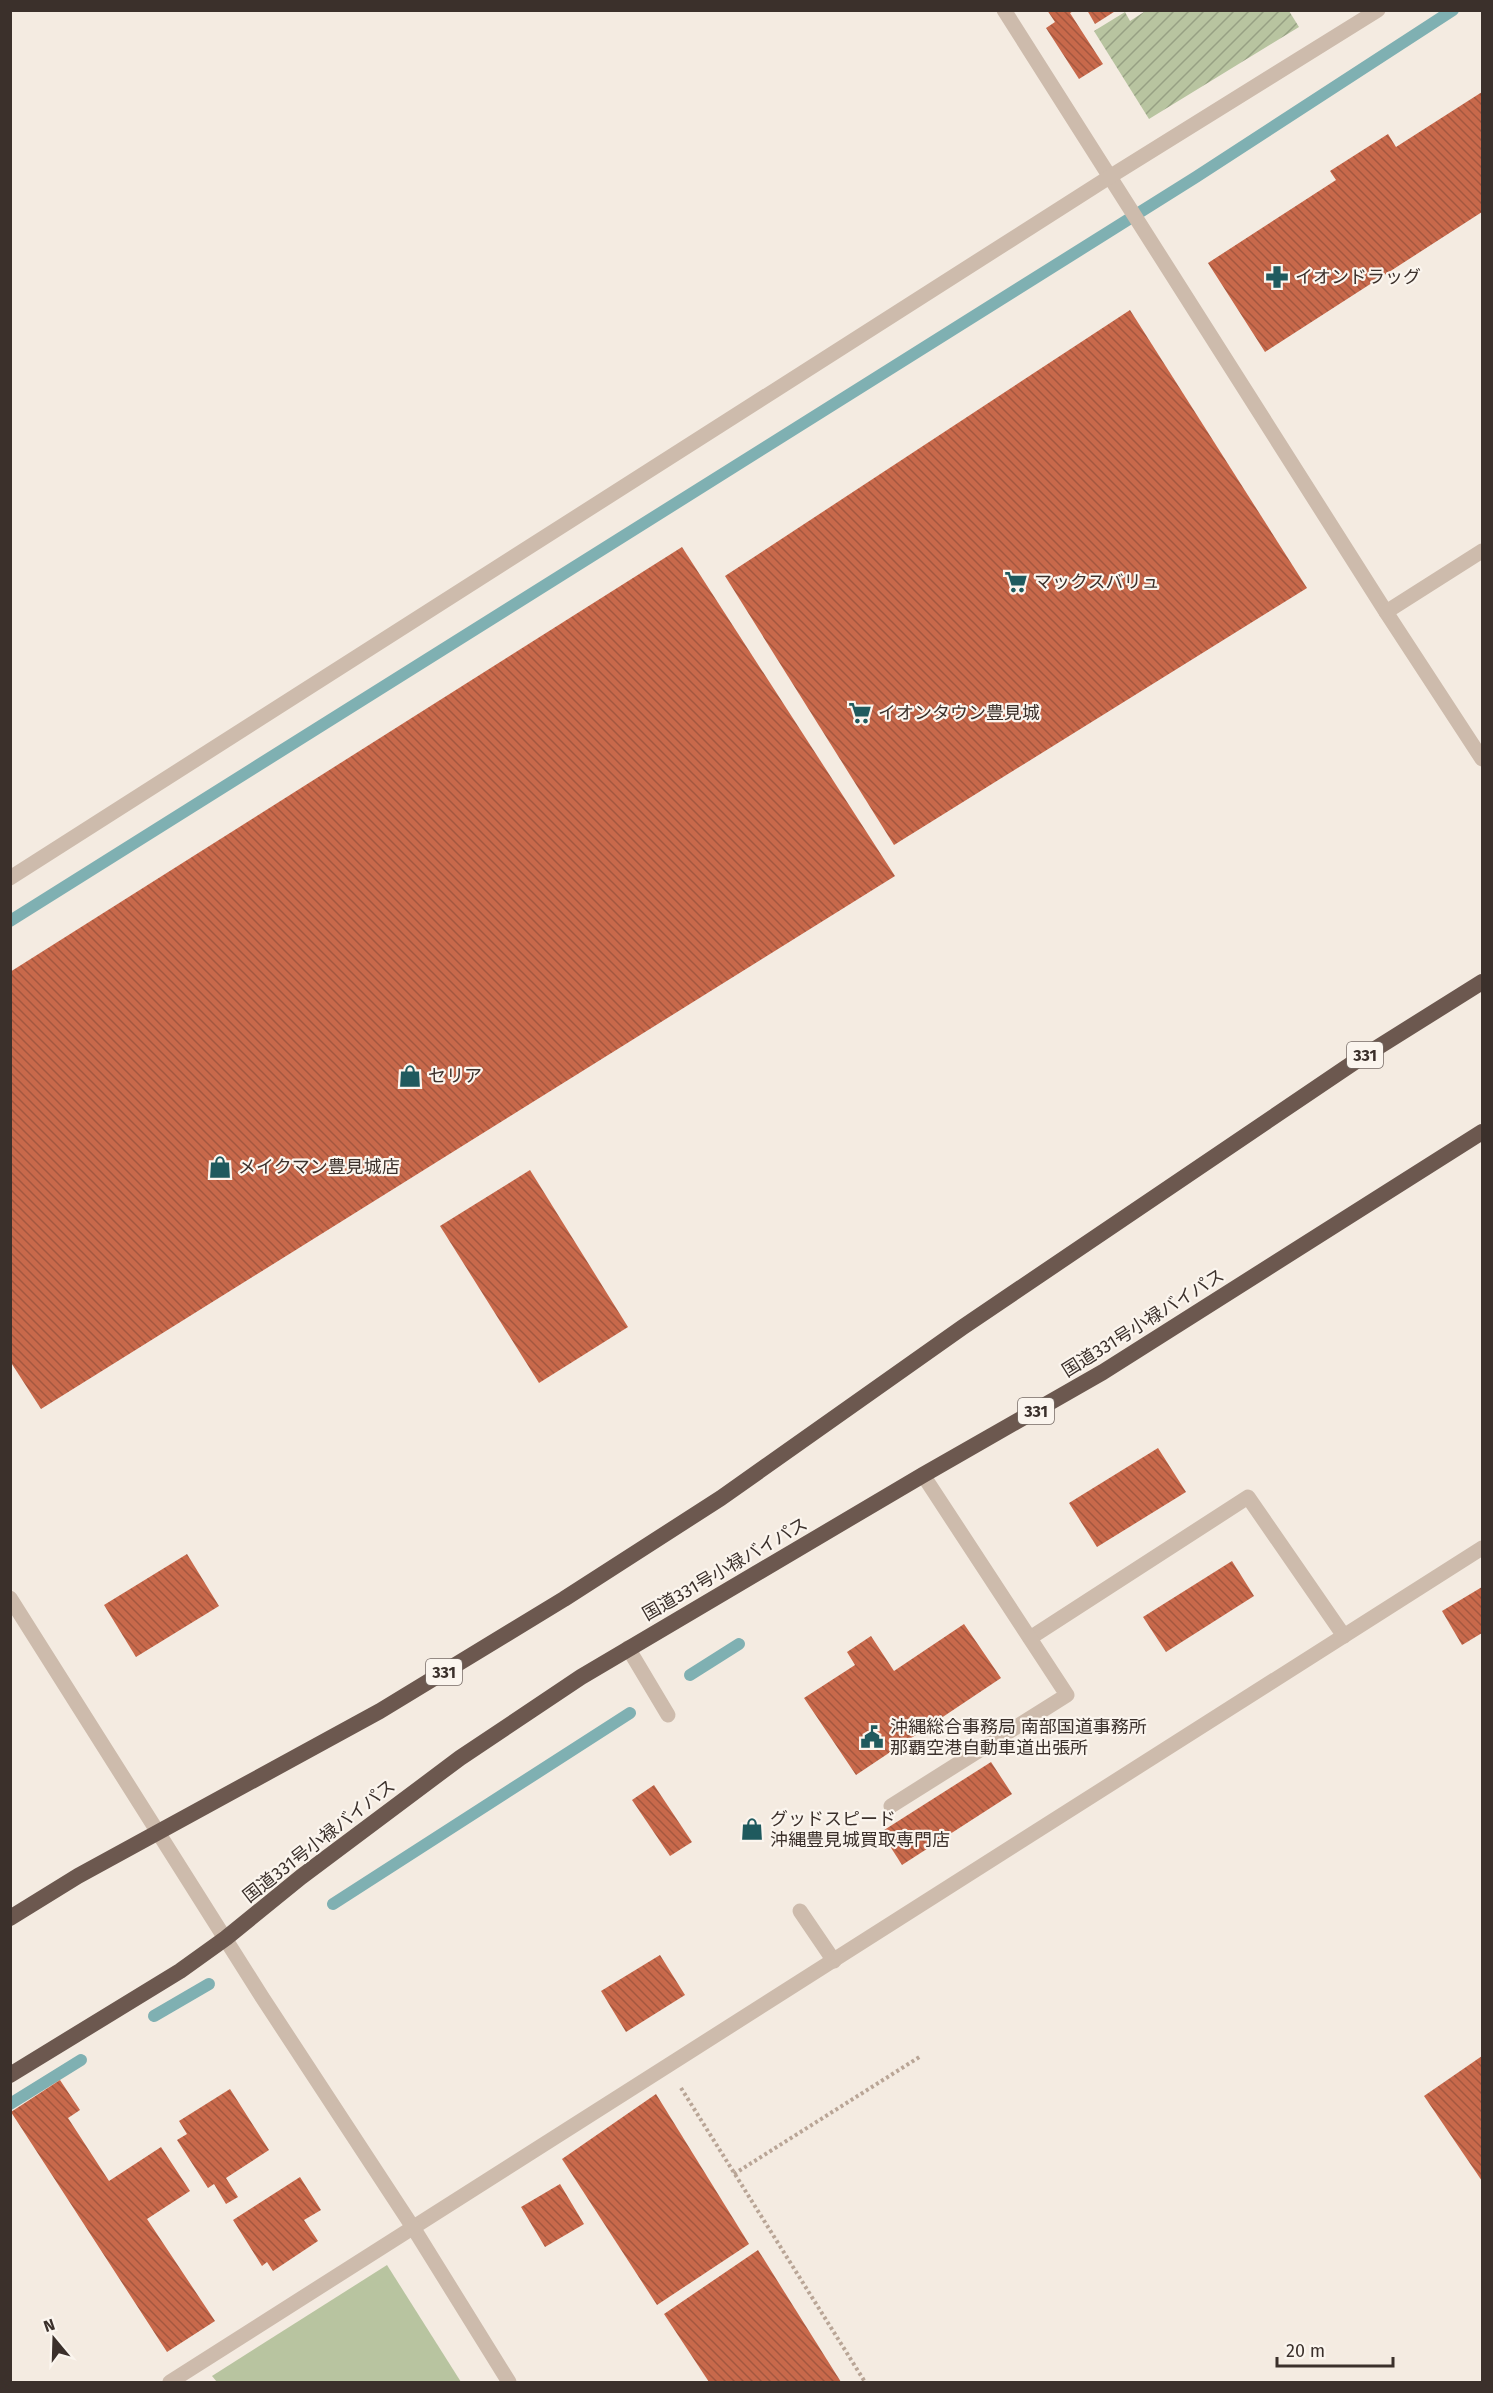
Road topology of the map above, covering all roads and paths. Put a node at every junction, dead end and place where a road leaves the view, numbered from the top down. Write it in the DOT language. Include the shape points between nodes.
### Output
graph roads {
  1 [pos="1004,10"];
  2 [pos="1378,10"];
  3 [pos="1114,181"];
  4 [pos="1482,551"];
  5 [pos="1386,612"];
  6 [pos="1482,759"];
  7 [pos="10,878"];
  8 [pos="1482,982"];
  9 [pos="1482,1132"];
  10 [pos="923,1475"];
  11 [pos="1482,1548"];
  12 [pos="11,1601"];
  13 [pos="1344,1636"];
  14 [pos="1030,1638"];
  15 [pos="628,1648"];
  16 [pos="668,1715"];
  17 [pos="891,1806"];
  18 [pos="159,1832"];
  19 [pos="800,1911"];
  20 [pos="10,1918"];
  21 [pos="226,1938"];
  22 [pos="834,1961"];
  23 [pos="921,2056"];
  24 [pos="667,2067"];
  25 [pos="10,2075"];
  26 [pos="734,2174"];
  27 [pos="414,2229"];
  28 [pos="170,2382"];
  29 [pos="509,2382"];
  30 [pos="865,2382"];
  1 -- 3 [label="street"];
  2 -- 3 [label="street"];
  3 -- 5 [label="street"];
  3 -- 7 [label="street"];
  4 -- 5 [label="street"];
  5 -- 6 [label="street"];
  8 -- 18 [label="highway, 331" via="1250,1132 721,1498 564,1599 380,1711"];
  9 -- 10 [label="highway, 国道331号小禄バイパス / 331" via="1103,1372"];
  10 -- 14 [label="street"];
  10 -- 15 [label="highway, 国道331号小禄バイパス / 331"];
  11 -- 13 [label="street"];
  12 -- 18 [label="street"];
  13 -- 14 [label="street" via="1248,1497"];
  13 -- 22 [label="street"];
  14 -- 17 [label="street" via="1067,1695"];
  15 -- 16 [label="street"];
  15 -- 21 [label="highway, 国道331号小禄バイパス / 331" via="460,1758"];
  18 -- 20 [label="highway, 331"];
  18 -- 21 [label="street"];
  19 -- 22 [label="street"];
  21 -- 25 [label="highway, 国道331号小禄バイパス / 331" via="180,1971"];
  21 -- 27 [label="street"];
  22 -- 24 [label="street"];
  23 -- 26 [label="path"];
  24 -- 26 [label="path"];
  24 -- 27 [label="street"];
  26 -- 30 [label="path"];
  27 -- 28 [label="street"];
  27 -- 29 [label="street"];
}
